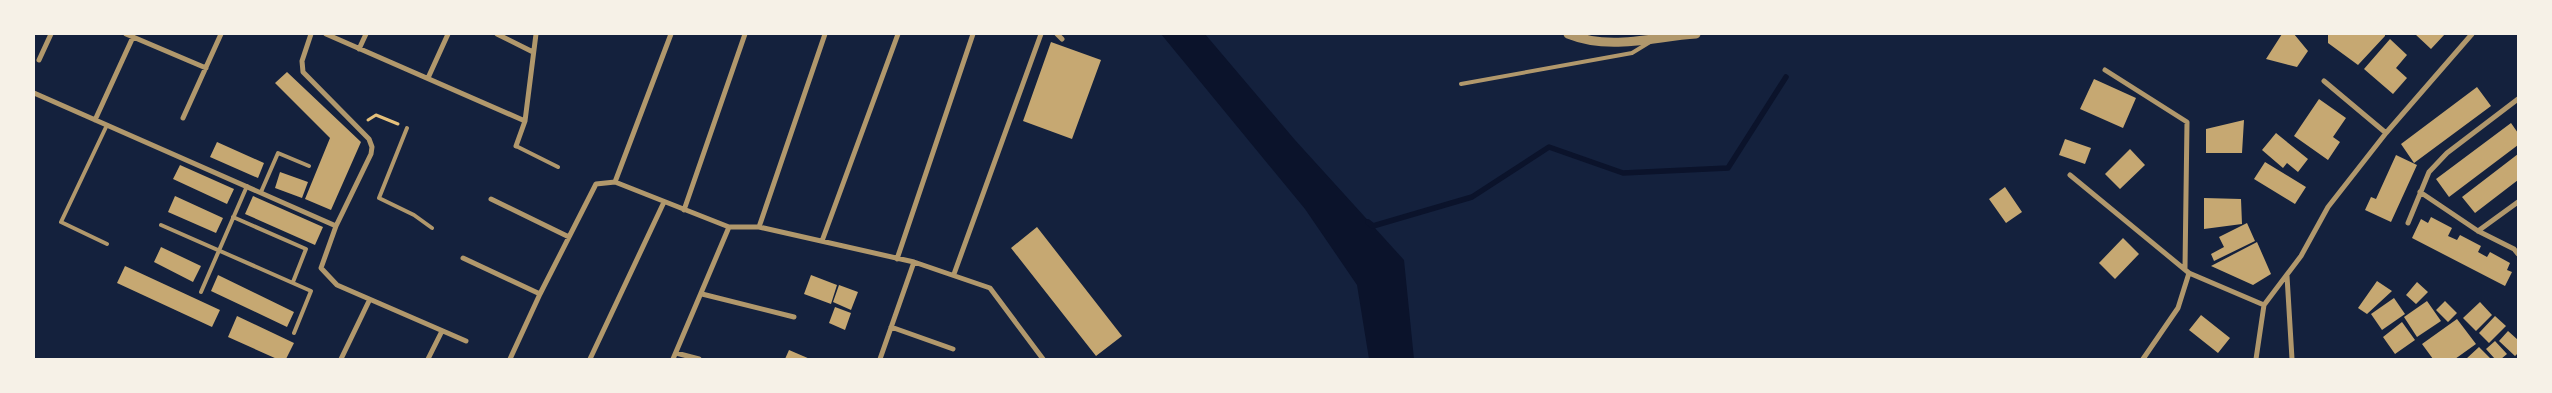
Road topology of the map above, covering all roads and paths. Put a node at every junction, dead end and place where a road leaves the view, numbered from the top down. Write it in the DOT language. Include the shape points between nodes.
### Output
graph roads {
  1 [pos="51,34"];
  2 [pos="126,34"];
  3 [pos="221,34"];
  4 [pos="311,34"];
  5 [pos="326,34"];
  6 [pos="366,34"];
  7 [pos="448,34"];
  8 [pos="497,34"];
  9 [pos="536,34"];
  10 [pos="670,34"];
  11 [pos="745,34"];
  12 [pos="825,34"];
  13 [pos="898,34"];
  14 [pos="973,34"];
  15 [pos="1041,34"];
  16 [pos="1057,34"];
  17 [pos="1568,34"];
  18 [pos="1696,34"];
  19 [pos="2472,34"];
  20 [pos="133,37"];
  21 [pos="1658,37"];
  22 [pos="1062,39"];
  23 [pos="359,49"];
  24 [pos="533,52"];
  25 [pos="39,60"];
  26 [pos="206,68"];
  27 [pos="2105,70"];
  28 [pos="428,78"];
  29 [pos="2324,81"];
  30 [pos="1461,84"];
  31 [pos="34,93"];
  32 [pos="2518,99"];
  33 [pos="183,118"];
  34 [pos="95,120"];
  35 [pos="526,121"];
  36 [pos="107,125"];
  37 [pos="358,128"];
  38 [pos="407,128"];
  39 [pos="2386,133"];
  40 [pos="516,146"];
  41 [pos="309,166"];
  42 [pos="558,166"];
  43 [pos="2070,175"];
  44 [pos="615,182"];
  45 [pos="247,186"];
  46 [pos="261,192"];
  47 [pos="2420,192"];
  48 [pos="491,200"];
  49 [pos="664,202"];
  50 [pos="2518,202"];
  51 [pos="684,210"];
  52 [pos="234,217"];
  53 [pos="2408,223"];
  54 [pos="161,225"];
  55 [pos="336,226"];
  56 [pos="729,227"];
  57 [pos="759,227"];
  58 [pos="432,228"];
  59 [pos="2478,231"];
  60 [pos="568,237"];
  61 [pos="822,241"];
  62 [pos="107,244"];
  63 [pos="219,250"];
  64 [pos="2518,254"];
  65 [pos="463,258"];
  66 [pos="897,259"];
  67 [pos="914,262"];
  68 [pos="2185,268"];
  69 [pos="2189,273"];
  70 [pos="954,274"];
  71 [pos="2287,276"];
  72 [pos="293,282"];
  73 [pos="201,292"];
  74 [pos="540,294"];
  75 [pos="702,294"];
  76 [pos="368,300"];
  77 [pos="2264,305"];
  78 [pos="794,317"];
  79 [pos="891,327"];
  80 [pos="442,331"];
  81 [pos="294,333"];
  82 [pos="466,341"];
  83 [pos="952,349"];
  84 [pos="676,353"];
  85 [pos="341,359"];
  86 [pos="428,359"];
  87 [pos="510,359"];
  88 [pos="590,359"];
  89 [pos="673,359"];
  90 [pos="700,359"];
  91 [pos="880,359"];
  92 [pos="1043,359"];
  93 [pos="2143,359"];
  94 [pos="2256,359"];
  95 [pos="2292,359"];
  1 -- 25 [label="street"];
  2 -- 20 [label="street"];
  3 -- 26 [label="street"];
  4 -- 37 [label="street" via="302,61 303,72"];
  5 -- 23 [label="street"];
  6 -- 23 [label="street"];
  7 -- 28 [label="street"];
  8 -- 24 [label="street"];
  9 -- 24 [label="street"];
  10 -- 44 [label="street"];
  11 -- 51 [label="street"];
  12 -- 57 [label="street"];
  13 -- 61 [label="street"];
  14 -- 66 [label="street"];
  15 -- 70 [label="street"];
  16 -- 22 [label="street"];
  17 -- 21 [label="street" via="1602,44 1623,44"];
  18 -- 21 [label="street"];
  19 -- 39 [label="street"];
  20 -- 26 [label="street"];
  20 -- 34 [label="street"];
  21 -- 30 [label="lane" via="1632,54"];
  23 -- 28 [label="street"];
  24 -- 35 [label="street"];
  26 -- 33 [label="street"];
  27 -- 68 [label="street" via="2188,122"];
  28 -- 35 [label="street"];
  29 -- 39 [label="street"];
  31 -- 34 [label="street"];
  32 -- 47 [label="street" via="2446,153 2429,172"];
  34 -- 36 [label="street"];
  35 -- 40 [label="street"];
  36 -- 45 [label="street"];
  36 -- 62 [label="lane" via="61,222"];
  37 -- 38 [label="path" via="376,114"];
  37 -- 55 [label="street" via="369,139 371,154"];
  38 -- 58 [label="lane" via="379,198"];
  39 -- 71 [label="street" via="2328,206"];
  40 -- 42 [label="lane"];
  41 -- 46 [label="lane" via="278,153"];
  43 -- 68 [label="street"];
  44 -- 49 [label="street"];
  44 -- 60 [label="street" via="596,184"];
  45 -- 46 [label="street"];
  45 -- 52 [label="lane"];
  46 -- 55 [label="street"];
  47 -- 53 [label="street"];
  47 -- 59 [label="street"];
  48 -- 60 [label="street"];
  49 -- 51 [label="street"];
  49 -- 88 [label="street"];
  50 -- 59 [label="street"];
  51 -- 56 [label="street"];
  52 -- 63 [label="lane"];
  52 -- 72 [label="lane" via="306,248"];
  54 -- 63 [label="lane"];
  55 -- 76 [label="street" via="321,268 337,285"];
  56 -- 57 [label="street"];
  56 -- 75 [label="street"];
  57 -- 61 [label="street"];
  59 -- 64 [label="street"];
  60 -- 74 [label="street"];
  61 -- 66 [label="street"];
  63 -- 72 [label="lane"];
  63 -- 73 [label="lane"];
  65 -- 74 [label="street"];
  66 -- 67 [label="street"];
  67 -- 70 [label="street"];
  67 -- 79 [label="street"];
  68 -- 69 [label="street"];
  69 -- 77 [label="street"];
  69 -- 93 [label="street" via="2178,308"];
  70 -- 92 [label="street" via="990,288"];
  71 -- 77 [label="street"];
  71 -- 95 [label="street"];
  72 -- 81 [label="lane" via="312,291"];
  74 -- 87 [label="street"];
  75 -- 78 [label="street"];
  75 -- 84 [label="street"];
  76 -- 80 [label="street"];
  76 -- 85 [label="street"];
  77 -- 94 [label="street"];
  79 -- 83 [label="street"];
  79 -- 91 [label="street"];
  80 -- 82 [label="street"];
  80 -- 86 [label="street"];
  84 -- 89 [label="street"];
  84 -- 90 [label="street"];
}
